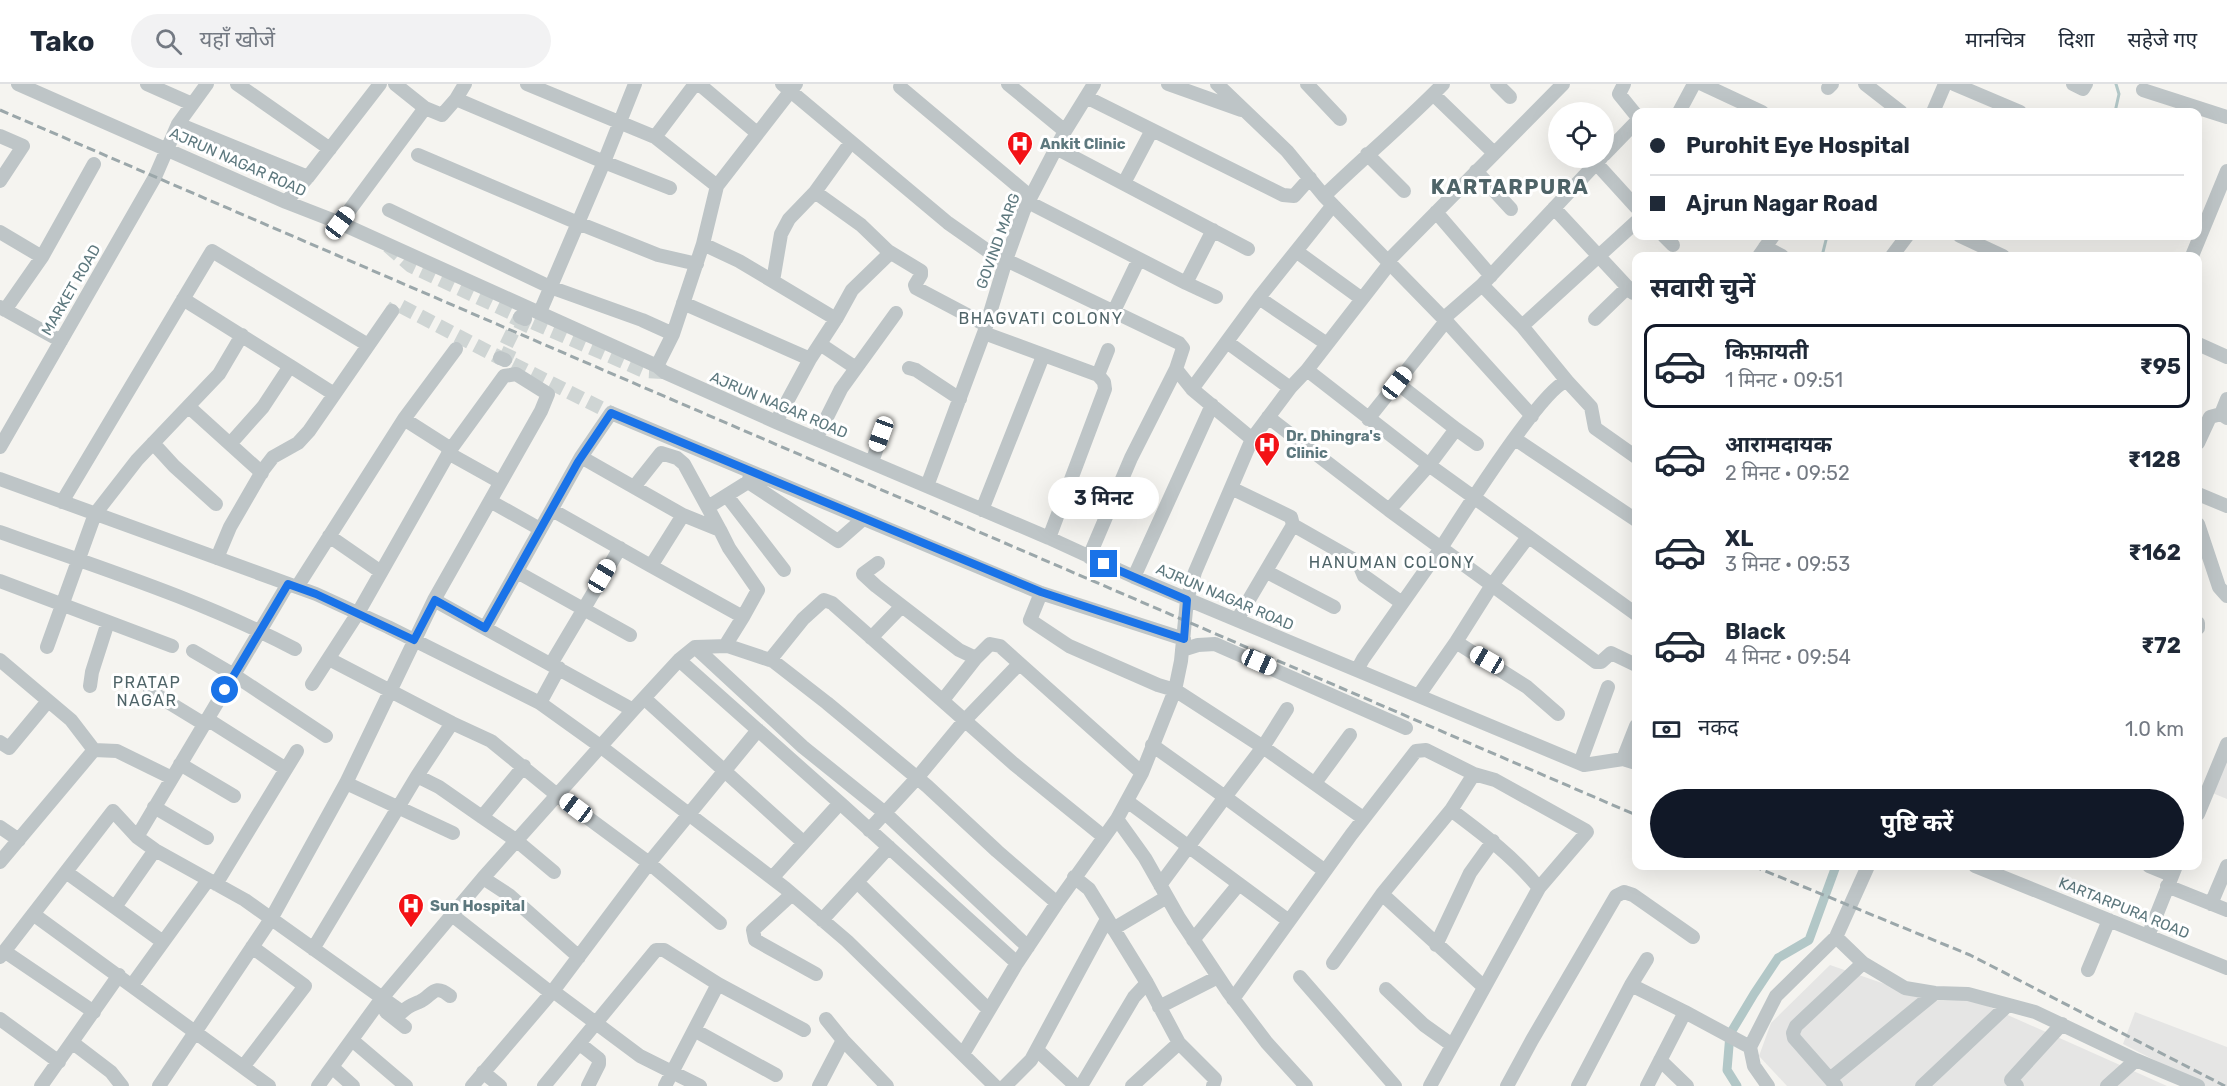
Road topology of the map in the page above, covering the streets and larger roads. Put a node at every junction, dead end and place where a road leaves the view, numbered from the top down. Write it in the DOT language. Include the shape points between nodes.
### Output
graph roads {
  1 [pos="18,84"];
  2 [pos="147,84"];
  3 [pos="207,84"];
  4 [pos="237,84"];
  5 [pos="380,84"];
  6 [pos="395,84"];
  7 [pos="465,84"];
  8 [pos="527,84"];
  9 [pos="635,84"];
  10 [pos="680,84"];
  11 [pos="697,84"];
  12 [pos="1008,84"];
  13 [pos="1094,84"];
  14 [pos="1168,84"];
  15 [pos="1217,84"];
  16 [pos="1237,84"];
  17 [pos="1307,84"];
  18 [pos="1497,84"];
  19 [pos="1563,84"];
  20 [pos="1609,84"];
  21 [pos="1694,84"];
  22 [pos="1702,84"];
  23 [pos="1865,84"];
  24 [pos="1945,84"];
  25 [pos="1954,84"];
  26 [pos="2073,84"];
  27 [pos="2086,84"];
  28 [pos="899,85"];
  29 [pos="790,86"];
  30 [pos="1438,89"];
  31 [pos="1622,89"];
  32 [pos="2143,90"];
  33 [pos="1228,95"];
  34 [pos="1086,97"];
  35 [pos="1510,97"];
  36 [pos="456,99"];
  37 [pos="192,104"];
  38 [pos="680,104"];
  39 [pos="425,108"];
  40 [pos="1632,108"];
  41 [pos="1681,108"];
  42 [pos="1753,108"];
  43 [pos="1896,108"];
  44 [pos="1935,108"];
  45 [pos="2011,108"];
  46 [pos="2199,108"];
  47 [pos="2202,109"];
  48 [pos="1245,111"];
  49 [pos="2227,117"];
  50 [pos="1340,119"];
  51 [pos="619,122"];
  52 [pos="178,124"];
  53 [pos="1632,126"];
  54 [pos="1152,130"];
  55 [pos="1065,131"];
  56 [pos="757,133"];
  57 [pos="0,136"];
  58 [pos="655,137"];
  59 [pos="851,142"];
  60 [pos="1614,144"];
  61 [pos="166,148"];
  62 [pos="1056,148"];
  63 [pos="330,149"];
  64 [pos="1494,153"];
  65 [pos="1367,154"];
  66 [pos="418,155"];
  67 [pos="604,162"];
  68 [pos="94,164"];
  69 [pos="1591,168"];
  70 [pos="1607,168"];
  71 [pos="1476,171"];
  72 [pos="2227,171"];
  73 [pos="308,177"];
  74 [pos="1310,178"];
  75 [pos="0,181"];
  76 [pos="1124,183"];
  77 [pos="717,186"];
  78 [pos="670,188"];
  79 [pos="1404,191"];
  80 [pos="815,192"];
  81 [pos="1030,200"];
  82 [pos="1329,201"];
  83 [pos="286,202"];
  84 [pos="1632,202"];
  85 [pos="1554,208"];
  86 [pos="1511,209"];
  87 [pos="388,210"];
  88 [pos="1436,212"];
  89 [pos="340,223"];
  90 [pos="578,223"];
  91 [pos="1632,226"];
  92 [pos="1213,230"];
  93 [pos="0,232"];
  94 [pos="2202,232"];
  95 [pos="1966,240"];
  96 [pos="703,244"];
  97 [pos="1248,249"];
  98 [pos="888,251"];
  99 [pos="1296,251"];
  100 [pos="1985,252"];
  101 [pos="1599,256"];
  102 [pos="42,257"];
  103 [pos="1139,259"];
  104 [pos="1005,262"];
  105 [pos="1389,262"];
  106 [pos="697,264"];
  107 [pos="773,281"];
  108 [pos="1486,281"];
  109 [pos="1186,283"];
  110 [pos="550,287"];
  111 [pos="1216,297"];
  112 [pos="1259,298"];
  113 [pos="183,299"];
  114 [pos="1362,299"];
  115 [pos="683,303"];
  116 [pos="3,309"];
  117 [pos="392,311"];
  118 [pos="540,312"];
  119 [pos="897,313"];
  120 [pos="1113,313"];
  121 [pos="836,319"];
  122 [pos="1595,319"];
  123 [pos="1444,320"];
  124 [pos="1522,326"];
  125 [pos="985,329"];
  126 [pos="243,334"];
  127 [pos="673,334"];
  128 [pos="62,341"];
  129 [pos="1227,342"];
  130 [pos="820,344"];
  131 [pos="368,345"];
  132 [pos="1327,345"];
  133 [pos="2202,346"];
  134 [pos="456,349"];
  135 [pos="1108,350"];
  136 [pos="1043,356"];
  137 [pos="2227,357"];
  138 [pos="810,359"];
  139 [pos="290,366"];
  140 [pos="657,366"];
  141 [pos="856,368"];
  142 [pos="909,368"];
  143 [pos="1176,369"];
  144 [pos="1307,370"];
  145 [pos="1098,375"];
  146 [pos="1567,381"];
  147 [pos="1397,383"];
  148 [pos="1290,388"];
  149 [pos="1192,389"];
  150 [pos="334,394"];
  151 [pos="960,399"];
  152 [pos="2227,399"];
  153 [pos="1212,405"];
  154 [pos="189,407"];
  155 [pos="1532,416"];
  156 [pos="2224,416"];
  157 [pos="1268,417"];
  158 [pos="404,419"];
  159 [pos="1368,419"];
  160 [pos="776,422"];
  161 [pos="885,425"];
  162 [pos="1456,429"];
  163 [pos="2202,434"];
  164 [pos="816,439"];
  165 [pos="1252,439"];
  166 [pos="1515,439"];
  167 [pos="153,443"];
  168 [pos="230,444"];
  169 [pos="1477,444"];
  170 [pos="0,447"];
  171 [pos="450,451"];
  172 [pos="1632,454"];
  173 [pos="581,457"];
  174 [pos="872,462"];
  175 [pos="1430,465"];
  176 [pos="262,473"];
  177 [pos="750,477"];
  178 [pos="0,479"];
  179 [pos="500,482"];
  180 [pos="927,486"];
  181 [pos="634,487"];
  182 [pos="1231,488"];
  183 [pos="728,496"];
  184 [pos="2202,496"];
  185 [pos="1474,498"];
  186 [pos="490,501"];
  187 [pos="62,502"];
  188 [pos="216,504"];
  189 [pos="2227,506"];
  190 [pos="708,507"];
  191 [pos="552,510"];
  192 [pos="981,510"];
  193 [pos="1389,510"];
  194 [pos="95,514"];
  195 [pos="683,515"];
  196 [pos="1632,517"];
  197 [pos="863,519"];
  198 [pos="1293,525"];
  199 [pos="540,530"];
  200 [pos="720,530"];
  201 [pos="0,532"];
  202 [pos="329,536"];
  203 [pos="1528,537"];
  204 [pos="2202,537"];
  205 [pos="1049,538"];
  206 [pos="620,548"];
  207 [pos="1441,548"];
  208 [pos="1089,557"];
  209 [pos="217,558"];
  210 [pos="79,560"];
  211 [pos="878,563"];
  212 [pos="651,566"];
  213 [pos="784,570"];
  214 [pos="381,572"];
  215 [pos="517,572"];
  216 [pos="1267,572"];
  217 [pos="1134,577"];
  218 [pos="0,581"];
  219 [pos="1492,585"];
  220 [pos="292,586"];
  221 [pos="1041,592"];
  222 [pos="2226,593"];
  223 [pos="435,600"];
  224 [pos="1187,600"];
  225 [pos="1402,603"];
  226 [pos="62,605"];
  227 [pos="902,606"];
  228 [pos="1334,607"];
  229 [pos="583,609"];
  230 [pos="1632,611"];
  231 [pos="358,613"];
  232 [pos="743,617"];
  233 [pos="1238,620"];
  234 [pos="108,622"];
  235 [pos="485,628"];
  236 [pos="260,631"];
  237 [pos="630,635"];
  238 [pos="871,638"];
  239 [pos="414,640"];
  240 [pos="1456,642"];
  241 [pos="1183,645"];
  242 [pos="172,646"];
  243 [pos="725,646"];
  244 [pos="47,647"];
  245 [pos="695,647"];
  246 [pos="295,649"];
  247 [pos="193,651"];
  248 [pos="976,658"];
  249 [pos="329,659"];
  250 [pos="0,660"];
  251 [pos="679,660"];
  252 [pos="770,660"];
  253 [pos="1632,663"];
  254 [pos="1019,664"];
  255 [pos="555,666"];
  256 [pos="1357,670"];
  257 [pos="234,675"];
  258 [pos="312,684"];
  259 [pos="90,686"];
  260 [pos="1608,687"];
  261 [pos="390,690"];
  262 [pos="1175,690"];
  263 [pos="150,691"];
  264 [pos="1419,695"];
  265 [pos="644,698"];
  266 [pos="943,700"];
  267 [pos="48,701"];
  268 [pos="540,703"];
  269 [pos="1287,709"];
  270 [pos="633,710"];
  271 [pos="1558,714"];
  272 [pos="965,720"];
  273 [pos="206,722"];
  274 [pos="452,723"];
  275 [pos="1406,728"];
  276 [pos="758,730"];
  277 [pos="1350,735"];
  278 [pos="326,736"];
  279 [pos="0,742"];
  280 [pos="2227,744"];
  281 [pos="1152,745"];
  282 [pos="600,746"];
  283 [pos="1263,747"];
  284 [pos="94,750"];
  285 [pos="297,751"];
  286 [pos="1630,761"];
  287 [pos="1580,763"];
  288 [pos="180,764"];
  289 [pos="524,766"];
  290 [pos="286,769"];
  291 [pos="724,771"];
  292 [pos="1142,773"];
  293 [pos="1474,774"];
  294 [pos="417,776"];
  295 [pos="172,778"];
  296 [pos="917,778"];
  297 [pos="346,783"];
  298 [pos="1315,783"];
  299 [pos="2202,792"];
  300 [pos="557,795"];
  301 [pos="234,796"];
  302 [pos="1225,797"];
  303 [pos="1127,801"];
  304 [pos="840,803"];
  305 [pos="154,807"];
  306 [pos="399,807"];
  307 [pos="1451,810"];
  308 [pos="885,813"];
  309 [pos="690,814"];
  310 [pos="482,817"];
  311 [pos="1363,818"];
  312 [pos="1117,819"];
  313 [pos="0,827"];
  314 [pos="869,830"];
  315 [pos="453,833"];
  316 [pos="136,837"];
  317 [pos="1104,837"];
  318 [pos="207,838"];
  319 [pos="19,840"];
  320 [pos="518,841"];
  321 [pos="1492,841"];
  322 [pos="803,842"];
  323 [pos="889,847"];
  324 [pos="1188,847"];
  325 [pos="155,850"];
  326 [pos="0,862"];
  327 [pos="649,863"];
  328 [pos="1866,870"];
  329 [pos="1988,870"];
  330 [pos="1325,871"];
  331 [pos="66,872"];
  332 [pos="554,873"];
  333 [pos="2226,874"];
  334 [pos="2171,876"];
  335 [pos="1074,877"];
  336 [pos="483,878"];
  337 [pos="772,878"];
  338 [pos="212,882"];
  339 [pos="857,882"];
  340 [pos="1160,885"];
  341 [pos="1239,885"];
  342 [pos="1539,888"];
  343 [pos="792,894"];
  344 [pos="1382,894"];
  345 [pos="1167,897"];
  346 [pos="1057,903"];
  347 [pos="2211,904"];
  348 [pos="115,907"];
  349 [pos="2227,910"];
  350 [pos="33,914"];
  351 [pos="452,915"];
  352 [pos="271,919"];
  353 [pos="822,920"];
  354 [pos="2109,920"];
  355 [pos="1288,921"];
  356 [pos="720,923"];
  357 [pos="1110,924"];
  358 [pos="2148,936"];
  359 [pos="1693,937"];
  360 [pos="1836,937"];
  361 [pos="1194,940"];
  362 [pos="163,942"];
  363 [pos="1436,945"];
  364 [pos="252,947"];
  365 [pos="1028,947"];
  366 [pos="313,949"];
  367 [pos="2,954"];
  368 [pos="579,957"];
  369 [pos="1647,959"];
  370 [pos="1017,963"];
  371 [pos="1333,963"];
  372 [pos="1863,963"];
  373 [pos="2227,968"];
  374 [pos="2088,970"];
  375 [pos="816,974"];
  376 [pos="119,975"];
  377 [pos="1218,977"];
  378 [pos="1300,977"];
  379 [pos="1147,983"];
  380 [pos="718,984"];
  381 [pos="132,985"];
  382 [pos="1631,985"];
  383 [pos="1484,987"];
  384 [pos="1386,989"];
  385 [pos="552,992"];
  386 [pos="1935,993"];
  387 [pos="450,996"];
  388 [pos="384,999"];
  389 [pos="1233,999"];
  390 [pos="2008,1005"];
  391 [pos="1159,1007"];
  392 [pos="989,1010"];
  393 [pos="94,1012"];
  394 [pos="1685,1012"];
  395 [pos="0,1018"];
  396 [pos="826,1019"];
  397 [pos="597,1023"];
  398 [pos="2062,1024"];
  399 [pos="405,1027"];
  400 [pos="694,1030"];
  401 [pos="804,1030"];
  402 [pos="195,1032"];
  403 [pos="352,1040"];
  404 [pos="843,1040"];
  405 [pos="73,1043"];
  406 [pos="1179,1043"];
  407 [pos="580,1044"];
  408 [pos="1452,1046"];
  409 [pos="1747,1046"];
  410 [pos="1037,1050"];
  411 [pos="963,1054"];
  412 [pos="1660,1060"];
  413 [pos="2136,1060"];
  414 [pos="59,1062"];
  415 [pos="243,1067"];
  416 [pos="332,1067"];
  417 [pos="483,1072"];
  418 [pos="672,1072"];
  419 [pos="776,1075"];
  420 [pos="1833,1083"];
  421 [pos="164,1084"];
  422 [pos="2011,1084"];
  423 [pos="587,1085"];
  424 [pos="41,1086"];
  425 [pos="122,1086"];
  426 [pos="269,1086"];
  427 [pos="318,1086"];
  428 [pos="353,1086"];
  429 [pos="406,1086"];
  430 [pos="472,1086"];
  431 [pos="500,1086"];
  432 [pos="544,1086"];
  433 [pos="665,1086"];
  434 [pos="700,1086"];
  435 [pos="819,1086"];
  436 [pos="887,1086"];
  437 [pos="994,1086"];
  438 [pos="1005,1086"];
  439 [pos="1076,1086"];
  440 [pos="1081,1086"];
  441 [pos="1132,1086"];
  442 [pos="1214,1086"];
  443 [pos="1306,1086"];
  444 [pos="1395,1086"];
  445 [pos="1430,1086"];
  446 [pos="1507,1086"];
  447 [pos="1578,1086"];
  448 [pos="1647,1086"];
  449 [pos="1687,1086"];
  450 [pos="1768,1086"];
  451 [pos="1922,1086"];
  452 [pos="2107,1086"];
  453 [pos="2198,1086"];
  1 -- 61 [label="street, AJRUN NAGAR ROAD"];
  2 -- 37 [label="street"];
  3 -- 37 [label="street, MARKET ROAD"];
  4 -- 63 [label="street"];
  5 -- 63 [label="street"];
  6 -- 39 [label="street"];
  7 -- 36 [label="street"];
  8 -- 51 [label="street"];
  9 -- 51 [label="street"];
  10 -- 38 [label="street"];
  11 -- 38 [label="street"];
  11 -- 56 [label="street"];
  12 -- 55 [label="street"];
  13 -- 34 [label="street, GOVIND MARG"];
  14 -- 48 [label="street"];
  15 -- 33 [label="street"];
  16 -- 33 [label="street"];
  17 -- 50 [label="street"];
  18 -- 35 [label="street"];
  19 -- 64 [label="street"];
  20 -- 31 [label="street"];
  21 -- 41 [label="street"];
  22 -- 42 [label="street"];
  23 -- 43 [label="street"];
  24 -- 44 [label="street"];
  25 -- 45 [label="street"];
  26 -- 27 [label="street" via="2083,88"];
  28 -- 81 [label="street"];
  29 -- 56 [label="street"];
  29 -- 59 [label="street"];
  30 -- 64 [label="street"];
  30 -- 65 [label="street"];
  31 -- 40 [label="street"];
  32 -- 46 [label="street"];
  33 -- 48 [label="street"];
  34 -- 54 [label="street"];
  34 -- 55 [label="street, GOVIND MARG"];
  36 -- 39 [label="street" via="442,115"];
  36 -- 67 [label="street"];
  37 -- 52 [label="street, MARKET ROAD"];
  38 -- 58 [label="street"];
  39 -- 89 [label="street"];
  47 -- 49 [label="street"];
  48 -- 74 [label="street"];
  51 -- 58 [label="street"];
  51 -- 67 [label="street"];
  52 -- 61 [label="street, MARKET ROAD"];
  52 -- 73 [label="street"];
  53 -- 60 [label="street"];
  54 -- 74 [label="street" via="1283,195 1294,196"];
  54 -- 76 [label="street"];
  55 -- 62 [label="street, GOVIND MARG"];
  56 -- 77 [label="street"];
  57 -- 75 [label="street" via="22,146"];
  58 -- 77 [label="street"];
  59 -- 80 [label="street"];
  59 -- 104 [label="street" via="948,223"];
  61 -- 83 [label="street, AJRUN NAGAR ROAD"];
  61 -- 128 [label="street, MARKET ROAD" via="155,177"];
  62 -- 76 [label="street"];
  62 -- 81 [label="street, GOVIND MARG"];
  63 -- 73 [label="street"];
  64 -- 71 [label="street"];
  65 -- 79 [label="street"];
  65 -- 82 [label="street"];
  66 -- 90 [label="street"];
  67 -- 78 [label="street"];
  67 -- 90 [label="street"];
  68 -- 102 [label="street"];
  69 -- 85 [label="street"];
  70 -- 84 [label="street"];
  71 -- 86 [label="street"];
  71 -- 88 [label="street"];
  72 -- 94 [label="street"];
  73 -- 83 [label="street"];
  74 -- 82 [label="street"];
  76 -- 92 [label="street"];
  77 -- 96 [label="street"];
  80 -- 98 [label="street" via="861,225"];
  80 -- 107 [label="street" via="789,219 781,234"];
  81 -- 103 [label="street"];
  81 -- 104 [label="street, GOVIND MARG"];
  82 -- 99 [label="street"];
  82 -- 105 [label="street"];
  83 -- 89 [label="street, AJRUN NAGAR ROAD"];
  85 -- 101 [label="street"];
  85 -- 108 [label="street"];
  87 -- 110 [label="street"];
  88 -- 105 [label="street"];
  88 -- 108 [label="street"];
  89 -- 118 [label="street, AJRUN NAGAR ROAD"];
  90 -- 106 [label="street" via="658,255"];
  90 -- 110 [label="street"];
  91 -- 101 [label="street"];
  92 -- 97 [label="street"];
  92 -- 109 [label="street"];
  93 -- 102 [label="street"];
  95 -- 100 [label="street"];
  96 -- 106 [label="street"];
  96 -- 107 [label="street"];
  98 -- 121 [label="street" via="852,290"];
  98 -- 125 [label="street" via="921,271 916,288"];
  99 -- 112 [label="street"];
  99 -- 114 [label="street"];
  101 -- 122 [label="street" via="1631,290"];
  101 -- 124 [label="street"];
  102 -- 116 [label="street"];
  103 -- 109 [label="street"];
  103 -- 120 [label="street"];
  104 -- 120 [label="street"];
  104 -- 125 [label="street, GOVIND MARG"];
  105 -- 114 [label="street"];
  105 -- 123 [label="street"];
  106 -- 115 [label="street"];
  107 -- 121 [label="street"];
  108 -- 123 [label="street"];
  108 -- 124 [label="street"];
  109 -- 111 [label="street"];
  110 -- 118 [label="street"];
  110 -- 127 [label="street"];
  112 -- 129 [label="street"];
  112 -- 132 [label="street"];
  113 -- 126 [label="street"];
  113 -- 131 [label="street" via="212,251"];
  113 -- 187 [label="street"];
  114 -- 132 [label="street"];
  115 -- 127 [label="street"];
  115 -- 138 [label="street"];
  116 -- 128 [label="street"];
  117 -- 131 [label="street"];
  118 -- 140 [label="street, AJRUN NAGAR ROAD"];
  119 -- 141 [label="street"];
  120 -- 143 [label="street" via="1179,343 1183,348"];
  121 -- 130 [label="street"];
  123 -- 147 [label="street"];
  123 -- 155 [label="street"];
  124 -- 146 [label="street"];
  125 -- 136 [label="street"];
  125 -- 151 [label="street, GOVIND MARG"];
  126 -- 139 [label="street"];
  126 -- 154 [label="street" via="219,374"];
  127 -- 140 [label="street"];
  128 -- 170 [label="street, MARKET ROAD"];
  129 -- 148 [label="street"];
  129 -- 149 [label="street"];
  130 -- 138 [label="street"];
  130 -- 141 [label="street"];
  131 -- 150 [label="street"];
  132 -- 144 [label="street"];
  133 -- 137 [label="street"];
  134 -- 158 [label="street"];
  135 -- 145 [label="street"];
  136 -- 145 [label="street"];
  136 -- 192 [label="street"];
  138 -- 160 [label="street"];
  139 -- 150 [label="street"];
  139 -- 168 [label="street" via="263,407"];
  140 -- 160 [label="street, AJRUN NAGAR ROAD"];
  141 -- 164 [label="street"];
  142 -- 151 [label="street"];
  143 -- 149 [label="street"];
  143 -- 208 [label="street" via="1131,458"];
  144 -- 148 [label="street"];
  144 -- 159 [label="street"];
  145 -- 205 [label="street" via="1105,389"];
  146 -- 155 [label="street" via="1560,382"];
  146 -- 172 [label="street" via="1591,407 1595,428"];
  147 -- 159 [label="street"];
  147 -- 162 [label="street"];
  148 -- 157 [label="street"];
  149 -- 153 [label="street"];
  150 -- 176 [label="street" via="298,443 273,457"];
  151 -- 180 [label="street, GOVIND MARG"];
  152 -- 156 [label="street"];
  153 -- 165 [label="street"];
  153 -- 217 [label="street"];
  154 -- 167 [label="street"];
  154 -- 168 [label="street"];
  155 -- 166 [label="street"];
  156 -- 163 [label="street" via="2210,417"];
  157 -- 165 [label="street"];
  157 -- 193 [label="street"];
  158 -- 171 [label="street"];
  158 -- 202 [label="street"];
  159 -- 175 [label="street"];
  160 -- 164 [label="street, AJRUN NAGAR ROAD"];
  161 -- 174 [label="street"];
  162 -- 169 [label="street"];
  162 -- 175 [label="street"];
  164 -- 174 [label="street, AJRUN NAGAR ROAD"];
  165 -- 182 [label="street"];
  166 -- 185 [label="street"];
  166 -- 196 [label="street"];
  167 -- 188 [label="street"];
  167 -- 194 [label="street"];
  168 -- 176 [label="street"];
  171 -- 179 [label="street"];
  171 -- 179 [label="street" via="504,376 516,374 548,394"];
  171 -- 214 [label="street"];
  173 -- 177 [label="street" via="611,413"];
  173 -- 181 [label="street"];
  173 -- 191 [label="street"];
  174 -- 180 [label="street, AJRUN NAGAR ROAD"];
  175 -- 185 [label="street"];
  175 -- 193 [label="street"];
  176 -- 209 [label="street" via="230,527"];
  177 -- 183 [label="street"];
  177 -- 197 [label="street"];
  177 -- 197 [label="street" via="838,541"];
  178 -- 187 [label="street"];
  179 -- 186 [label="street"];
  180 -- 192 [label="street, AJRUN NAGAR ROAD"];
  181 -- 190 [label="street" via="661,453 684,464"];
  181 -- 195 [label="street"];
  182 -- 198 [label="street" via="1291,517"];
  182 -- 224 [label="street"];
  183 -- 190 [label="street"];
  183 -- 213 [label="street"];
  184 -- 189 [label="street"];
  185 -- 203 [label="street"];
  185 -- 207 [label="street"];
  186 -- 199 [label="street"];
  186 -- 223 [label="street"];
  187 -- 194 [label="street"];
  190 -- 200 [label="street"];
  191 -- 199 [label="street"];
  191 -- 206 [label="street"];
  192 -- 205 [label="street, AJRUN NAGAR ROAD"];
  193 -- 207 [label="street"];
  194 -- 209 [label="street"];
  194 -- 210 [label="street"];
  195 -- 200 [label="street"];
  195 -- 212 [label="street"];
  197 -- 221 [label="street"];
  198 -- 216 [label="street"];
  198 -- 225 [label="street" via="1358,562 1364,576"];
  199 -- 215 [label="street"];
  200 -- 232 [label="street" via="758,590"];
  201 -- 210 [label="street"];
  202 -- 214 [label="street"];
  202 -- 220 [label="street"];
  203 -- 219 [label="street"];
  203 -- 230 [label="street"];
  204 -- 222 [label="street" via="2218,587"];
  205 -- 208 [label="street, AJRUN NAGAR ROAD"];
  206 -- 212 [label="street"];
  206 -- 229 [label="street"];
  207 -- 219 [label="street"];
  207 -- 225 [label="street"];
  208 -- 217 [label="street, AJRUN NAGAR ROAD"];
  209 -- 220 [label="street"];
  210 -- 226 [label="street"];
  210 -- 236 [label="street" via="166,590"];
  211 -- 227 [label="street" via="863,574"];
  212 -- 232 [label="street"];
  214 -- 231 [label="street"];
  215 -- 229 [label="street"];
  215 -- 235 [label="street"];
  216 -- 228 [label="street"];
  216 -- 233 [label="street"];
  217 -- 224 [label="street, AJRUN NAGAR ROAD"];
  218 -- 226 [label="street"];
  219 -- 240 [label="street"];
  219 -- 253 [label="street" via="1596,662 1611,653"];
  220 -- 231 [label="street"];
  220 -- 236 [label="street"];
  221 -- 241 [label="street"];
  221 -- 262 [label="street" via="1030,620 1069,646"];
  223 -- 235 [label="street"];
  223 -- 239 [label="street"];
  224 -- 233 [label="street, AJRUN NAGAR ROAD"];
  224 -- 241 [label="street"];
  225 -- 256 [label="street"];
  226 -- 234 [label="street"];
  226 -- 244 [label="street"];
  227 -- 238 [label="street"];
  227 -- 248 [label="street" via="959,650"];
  229 -- 237 [label="street"];
  229 -- 255 [label="street"];
  231 -- 239 [label="street"];
  231 -- 249 [label="street"];
  232 -- 243 [label="street"];
  233 -- 256 [label="street, AJRUN NAGAR ROAD"];
  234 -- 242 [label="street"];
  234 -- 259 [label="street"];
  235 -- 255 [label="street"];
  236 -- 246 [label="street"];
  236 -- 257 [label="street"];
  238 -- 252 [label="street" via="824,600"];
  238 -- 266 [label="street"];
  239 -- 261 [label="street"];
  239 -- 268 [label="street"];
  240 -- 264 [label="street"];
  240 -- 271 [label="street" via="1527,687"];
  241 -- 262 [label="street"];
  241 -- 275 [label="street" via="1215,644"];
  243 -- 245 [label="street"];
  243 -- 252 [label="street"];
  245 -- 251 [label="street"];
  245 -- 308 [label="street" via="802,747"];
  247 -- 257 [label="street"];
  248 -- 254 [label="street" via="990,644 1000,646"];
  248 -- 266 [label="street"];
  249 -- 258 [label="street"];
  249 -- 261 [label="street"];
  250 -- 267 [label="street"];
  251 -- 265 [label="street"];
  251 -- 276 [label="street"];
  252 -- 296 [label="street"];
  254 -- 272 [label="street"];
  254 -- 292 [label="street"];
  255 -- 268 [label="street"];
  255 -- 270 [label="street"];
  256 -- 264 [label="street, AJRUN NAGAR ROAD"];
  257 -- 273 [label="street"];
  257 -- 278 [label="street"];
  260 -- 287 [label="street"];
  261 -- 274 [label="street"];
  261 -- 297 [label="street"];
  262 -- 281 [label="street"];
  262 -- 283 [label="street"];
  263 -- 273 [label="street"];
  264 -- 287 [label="street, AJRUN NAGAR ROAD"];
  265 -- 270 [label="street"];
  265 -- 291 [label="street"];
  266 -- 272 [label="street"];
  267 -- 279 [label="street" via="9,748"];
  267 -- 284 [label="street" via="71,720"];
  268 -- 282 [label="street"];
  269 -- 283 [label="street"];
  270 -- 282 [label="street"];
  272 -- 296 [label="street"];
  272 -- 317 [label="street"];
  273 -- 288 [label="street"];
  273 -- 290 [label="street"];
  274 -- 289 [label="street" via="491,741"];
  274 -- 294 [label="street"];
  276 -- 291 [label="street"];
  276 -- 304 [label="street"];
  277 -- 298 [label="street"];
  280 -- 299 [label="street"];
  281 -- 292 [label="street"];
  281 -- 302 [label="street"];
  282 -- 300 [label="street"];
  282 -- 309 [label="street"];
  283 -- 298 [label="street"];
  283 -- 302 [label="street"];
  284 -- 295 [label="street" via="117,751"];
  284 -- 319 [label="street"];
  285 -- 290 [label="street"];
  286 -- 287 [label="street, AJRUN NAGAR ROAD"];
  288 -- 295 [label="street"];
  288 -- 301 [label="street"];
  289 -- 300 [label="street"];
  289 -- 310 [label="street"];
  290 -- 338 [label="street"];
  291 -- 309 [label="street"];
  291 -- 322 [label="street"];
  292 -- 303 [label="street"];
  293 -- 307 [label="street"];
  293 -- 311 [label="street" via="1426,750 1416,751"];
  293 -- 342 [label="street" via="1495,780 1587,832"];
  294 -- 306 [label="street"];
  294 -- 310 [label="street"];
  295 -- 305 [label="street"];
  296 -- 308 [label="street"];
  296 -- 346 [label="street"];
  297 -- 306 [label="street"];
  297 -- 352 [label="street"];
  298 -- 311 [label="street"];
  300 -- 320 [label="street"];
  300 -- 327 [label="street"];
  302 -- 324 [label="street"];
  302 -- 330 [label="street"];
  303 -- 312 [label="street"];
  303 -- 324 [label="street"];
  304 -- 314 [label="street"];
  304 -- 322 [label="street"];
  305 -- 316 [label="street"];
  305 -- 318 [label="street"];
  306 -- 315 [label="street"];
  306 -- 366 [label="street"];
  307 -- 321 [label="street"];
  307 -- 344 [label="street"];
  308 -- 314 [label="street"];
  308 -- 365 [label="street"];
  309 -- 327 [label="street"];
  309 -- 337 [label="street"];
  310 -- 320 [label="street"];
  311 -- 330 [label="street"];
  312 -- 317 [label="street"];
  312 -- 340 [label="street"];
  313 -- 319 [label="street"];
  314 -- 323 [label="street"];
  316 -- 325 [label="street"];
  316 -- 331 [label="street" via="113,811"];
  317 -- 335 [label="street"];
  319 -- 326 [label="street"];
  320 -- 332 [label="street"];
  320 -- 336 [label="street"];
  321 -- 342 [label="street"];
  321 -- 363 [label="street" via="1470,873"];
  322 -- 337 [label="street"];
  323 -- 339 [label="street"];
  323 -- 370 [label="street"];
  324 -- 340 [label="street"];
  324 -- 341 [label="street"];
  325 -- 338 [label="street"];
  325 -- 348 [label="street"];
  327 -- 356 [label="street"];
  327 -- 368 [label="street"];
  328 -- 360 [label="street"];
  329 -- 354 [label="street, KARTARPURA ROAD"];
  330 -- 355 [label="street"];
  331 -- 348 [label="street"];
  331 -- 350 [label="street"];
  333 -- 347 [label="street"];
  334 -- 347 [label="street"];
  334 -- 358 [label="street"];
  335 -- 346 [label="street"];
  335 -- 357 [label="street" via="1089,889"];
  336 -- 351 [label="street"];
  336 -- 368 [label="street" via="509,895"];
  337 -- 343 [label="street"];
  338 -- 352 [label="street"];
  338 -- 362 [label="street"];
  339 -- 353 [label="street"];
  339 -- 392 [label="street"];
  340 -- 345 [label="street"];
  341 -- 355 [label="street"];
  341 -- 361 [label="street"];
  342 -- 383 [label="street"];
  343 -- 353 [label="street"];
  343 -- 375 [label="street" via="753,930 755,939"];
  344 -- 363 [label="street"];
  344 -- 371 [label="street"];
  345 -- 357 [label="street"];
  345 -- 361 [label="street"];
  346 -- 365 [label="street"];
  347 -- 349 [label="street"];
  348 -- 362 [label="street"];
  350 -- 367 [label="street"];
  350 -- 376 [label="street"];
  351 -- 385 [label="street"];
  351 -- 388 [label="street"];
  352 -- 364 [label="street"];
  352 -- 366 [label="street"];
  353 -- 411 [label="street"];
  354 -- 358 [label="street, KARTARPURA ROAD"];
  354 -- 374 [label="street"];
  355 -- 389 [label="street"];
  357 -- 379 [label="street"];
  357 -- 410 [label="street"];
  358 -- 373 [label="street, KARTARPURA ROAD"];
  359 -- 446 [label="street" via="1633,895 1624,892 1616,896"];
  360 -- 372 [label="street"];
  360 -- 409 [label="street" via="1776,996"];
  361 -- 377 [label="street"];
  362 -- 381 [label="street"];
  363 -- 383 [label="street"];
  364 -- 402 [label="street"];
  364 -- 415 [label="street" via="305,986"];
  365 -- 370 [label="street"];
  366 -- 388 [label="street"];
  367 -- 393 [label="street"];
  368 -- 385 [label="street"];
  369 -- 382 [label="street"];
  370 -- 392 [label="street"];
  372 -- 386 [label="street" via="1905,988"];
  372 -- 420 [label="street" via="1793,1033"];
  376 -- 381 [label="street"];
  376 -- 393 [label="street"];
  377 -- 389 [label="street"];
  377 -- 391 [label="street"];
  378 -- 444 [label="street"];
  379 -- 391 [label="street"];
  379 -- 440 [label="street" via="1134,997"];
  380 -- 397 [label="street" via="664,950 656,950"];
  380 -- 400 [label="street"];
  380 -- 401 [label="street"];
  381 -- 402 [label="street"];
  382 -- 394 [label="street"];
  382 -- 447 [label="street"];
  383 -- 408 [label="street"];
  384 -- 408 [label="street"];
  385 -- 397 [label="street"];
  385 -- 417 [label="street"];
  386 -- 390 [label="street" via="1968,994"];
  386 -- 420 [label="street"];
  387 -- 388 [label="street" via="436,990 402,1012"];
  388 -- 399 [label="street" via="386,1012"];
  388 -- 403 [label="street"];
  389 -- 443 [label="street"];
  390 -- 398 [label="street"];
  390 -- 451 [label="street"];
  391 -- 406 [label="street"];
  392 -- 411 [label="street"];
  393 -- 405 [label="street"];
  394 -- 409 [label="street"];
  394 -- 412 [label="street"];
  395 -- 414 [label="street"];
  396 -- 404 [label="street"];
  397 -- 407 [label="street"];
  397 -- 418 [label="street" via="640,1056"];
  398 -- 413 [label="street"];
  398 -- 422 [label="street"];
  400 -- 418 [label="street"];
  400 -- 419 [label="street"];
  402 -- 415 [label="street"];
  402 -- 421 [label="street"];
  403 -- 416 [label="street"];
  403 -- 429 [label="street"];
  404 -- 435 [label="street"];
  404 -- 436 [label="street"];
  405 -- 414 [label="street"];
  405 -- 425 [label="street" via="111,1072"];
  406 -- 441 [label="street"];
  406 -- 442 [label="street" via="1215,1079"];
  407 -- 423 [label="street" via="599,1059"];
  407 -- 432 [label="street"];
  408 -- 445 [label="street"];
  409 -- 450 [label="street" via="1754,1066"];
  410 -- 438 [label="street"];
  410 -- 439 [label="street"];
  411 -- 437 [label="street"];
  412 -- 448 [label="street"];
  412 -- 449 [label="street"];
  413 -- 452 [label="street"];
  413 -- 453 [label="street"];
  414 -- 424 [label="street"];
  415 -- 426 [label="street"];
  416 -- 427 [label="street"];
  416 -- 428 [label="street"];
  417 -- 430 [label="street"];
  417 -- 431 [label="street"];
  418 -- 433 [label="street"];
  418 -- 434 [label="street"];
}
